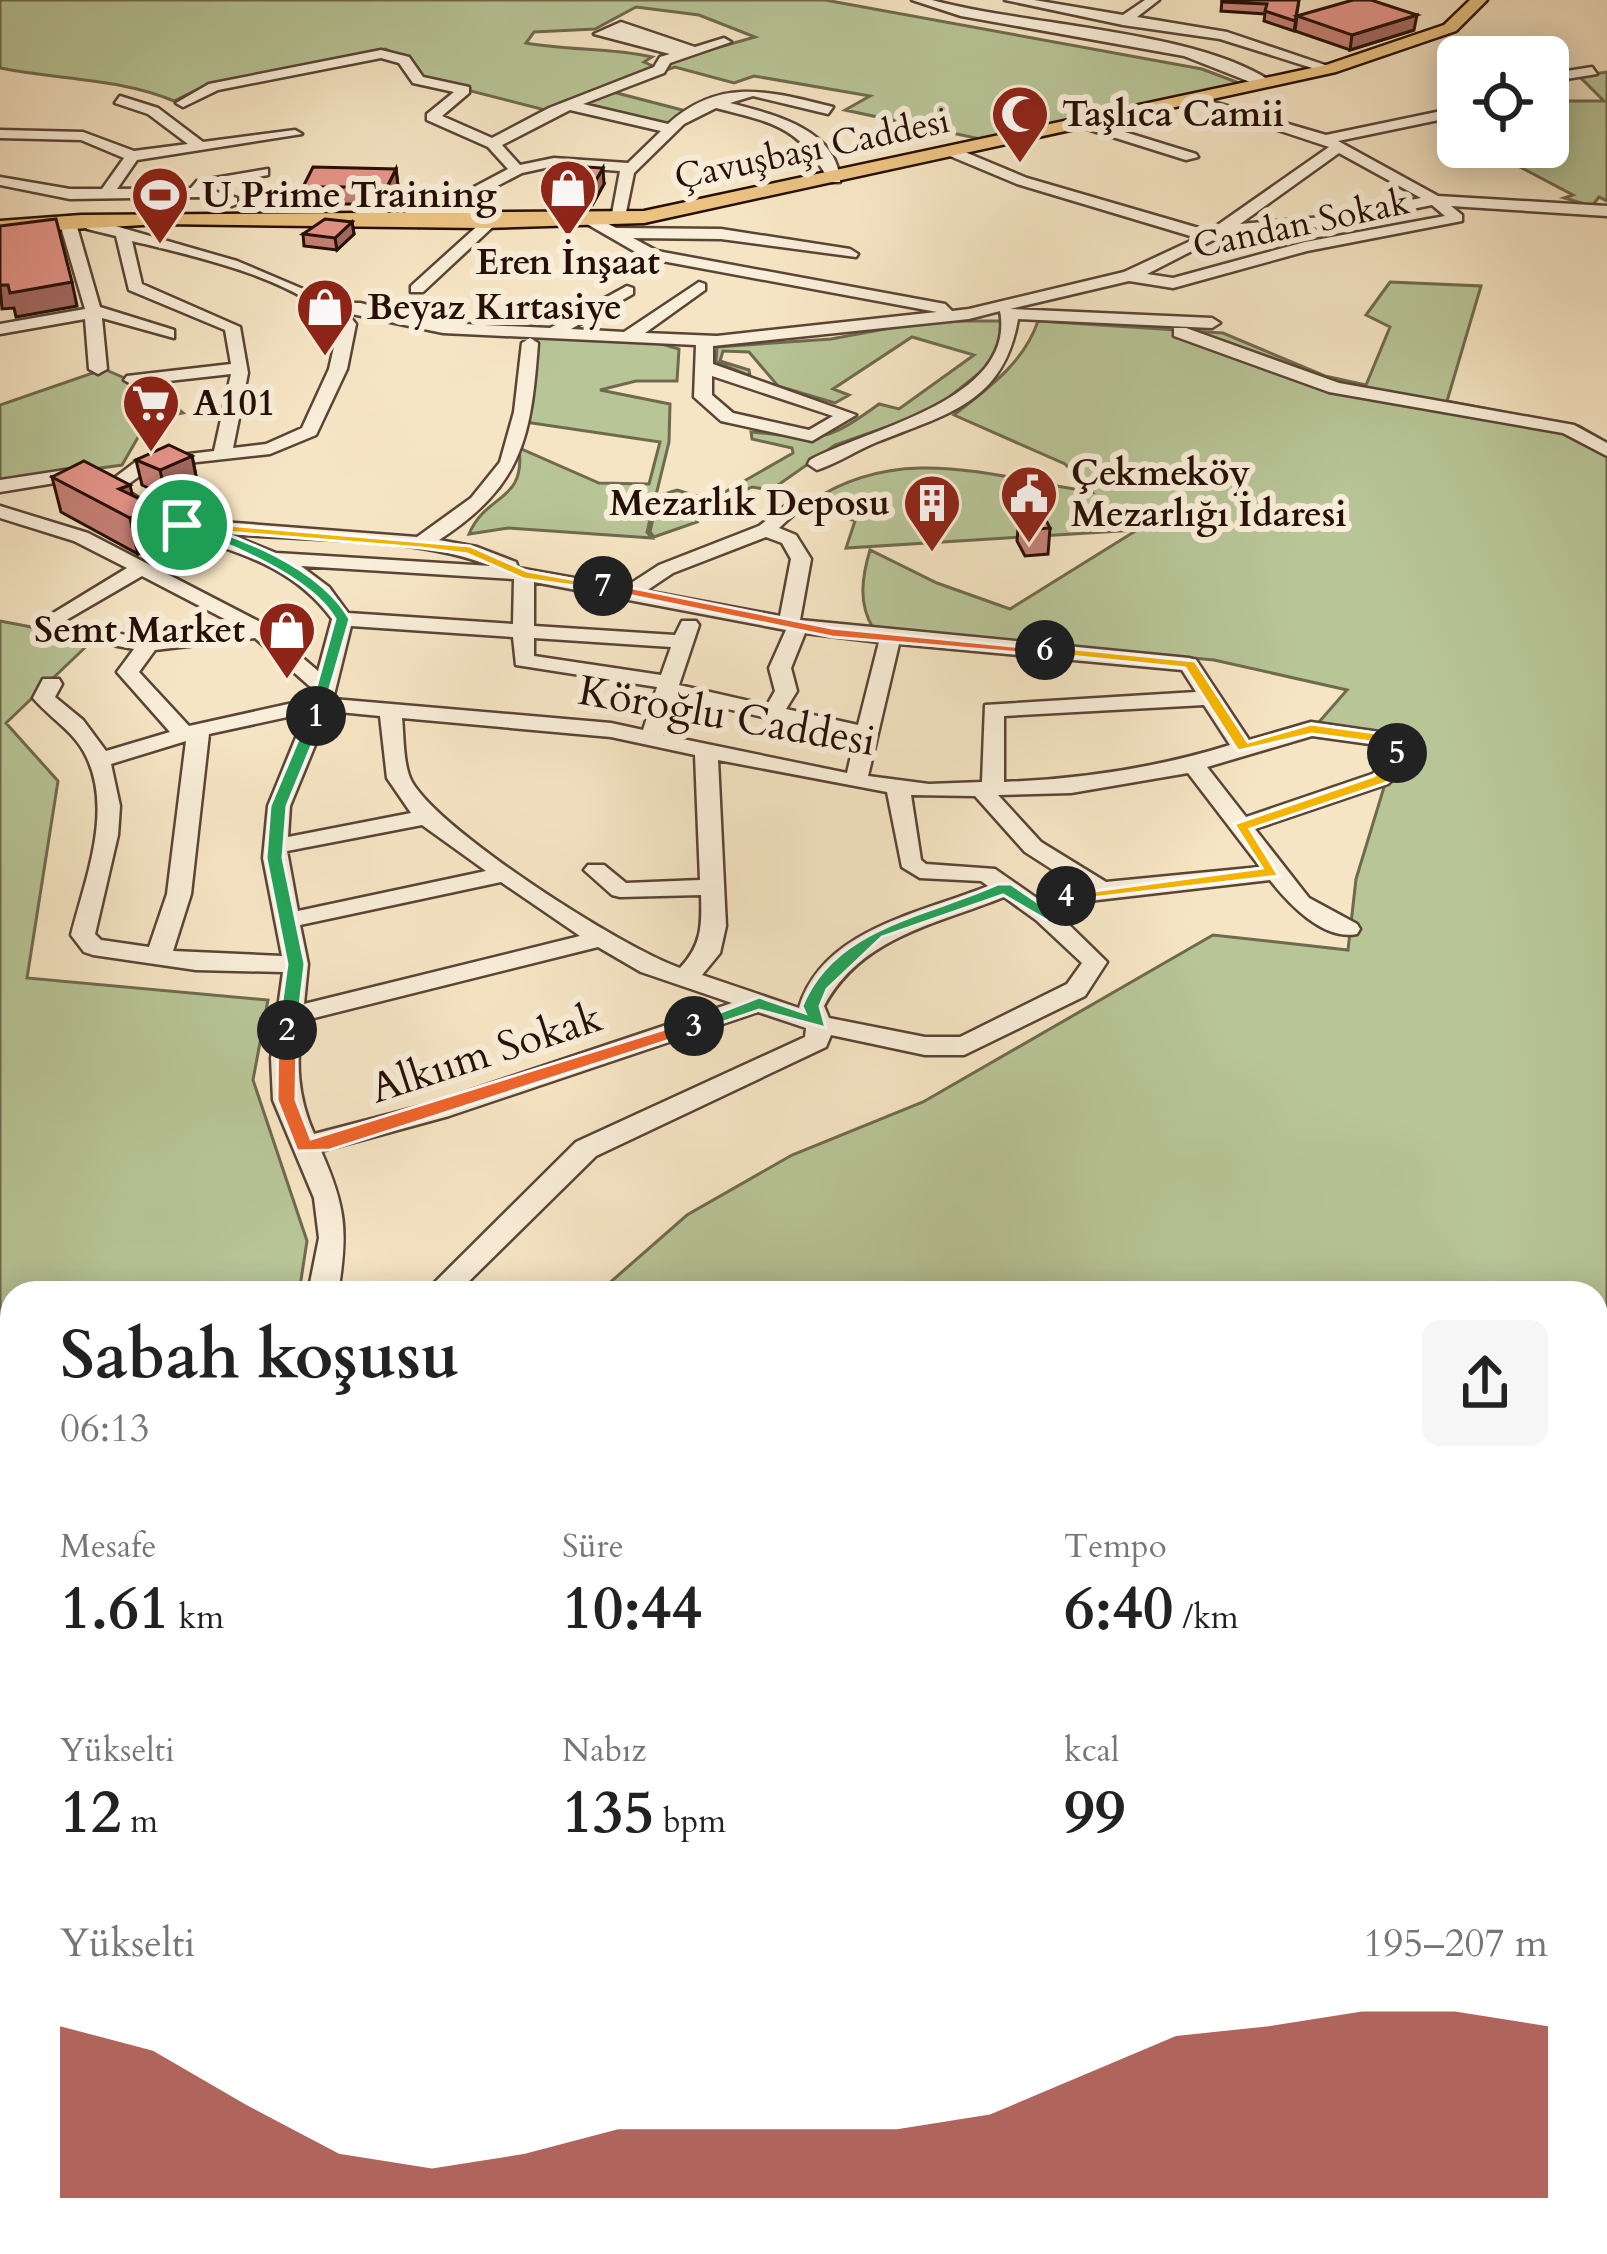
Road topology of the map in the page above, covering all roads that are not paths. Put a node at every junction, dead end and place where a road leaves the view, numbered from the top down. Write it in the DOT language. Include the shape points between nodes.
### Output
graph roads {
  1 [pos="918,0"];
  2 [pos="1153,0"];
  3 [pos="1479,0"];
  4 [pos="1017,1"];
  5 [pos="1123,21"];
  6 [pos="724,42"];
  7 [pos="688,53"];
  8 [pos="1330,69"];
  9 [pos="1592,71"];
  10 [pos="1569,75"];
  11 [pos="1268,84"];
  12 [pos="120,100"];
  13 [pos="1202,100"];
  14 [pos="183,103"];
  15 [pos="714,103"];
  16 [pos="568,105"];
  17 [pos="809,106"];
  18 [pos="828,110"];
  19 [pos="1437,116"];
  20 [pos="778,121"];
  21 [pos="1089,125"];
  22 [pos="671,129"];
  23 [pos="0,134"];
  24 [pos="295,134"];
  25 [pos="1332,143"];
  26 [pos="494,144"];
  27 [pos="198,145"];
  28 [pos="955,154"];
  29 [pos="132,156"];
  30 [pos="1191,157"];
  31 [pos="632,168"];
  32 [pos="517,170"];
  33 [pos="263,172"];
  34 [pos="835,179"];
  35 [pos="0,182"];
  36 [pos="187,192"];
  37 [pos="97,195"];
  38 [pos="1435,200"];
  39 [pos="232,201"];
  40 [pos="1607,211"];
  41 [pos="419,222"];
  42 [pos="82,223"];
  43 [pos="489,223"];
  44 [pos="614,226"];
  45 [pos="0,230"];
  46 [pos="123,234"];
  47 [pos="1216,234"];
  48 [pos="850,254"];
  49 [pos="1129,276"];
  50 [pos="699,287"];
  51 [pos="416,289"];
  52 [pos="627,291"];
  53 [pos="337,308"];
  54 [pos="93,312"];
  55 [pos="969,314"];
  56 [pos="1011,314"];
  57 [pos="1142,320"];
  58 [pos="1212,322"];
  59 [pos="0,329"];
  60 [pos="552,333"];
  61 [pos="168,334"];
  62 [pos="630,334"];
  63 [pos="705,340"];
  64 [pos="530,343"];
  65 [pos="704,367"];
  66 [pos="238,368"];
  67 [pos="98,369"];
  68 [pos="133,380"];
  69 [pos="1607,451"];
  70 [pos="222,455"];
  71 [pos="145,464"];
  72 [pos="818,464"];
  73 [pos="76,475"];
  74 [pos="0,486"];
  75 [pos="110,488"];
  76 [pos="793,506"];
  77 [pos="0,512"];
  78 [pos="182,525"];
  79 [pos="766,530"];
  80 [pos="421,543"];
  81 [pos="268,558"];
  82 [pos="140,569"];
  83 [pos="524,574"];
  84 [pos="632,590"];
  85 [pos="696,604"];
  86 [pos="342,619"];
  87 [pos="793,625"];
  88 [pos="522,628"];
  89 [pos="260,632"];
  90 [pos="890,638"];
  91 [pos="683,642"];
  92 [pos="148,645"];
  93 [pos="51,684"];
  94 [pos="669,686"];
  95 [pos="324,697"];
  96 [pos="1210,698"];
  97 [pos="390,708"];
  98 [pos="773,713"];
  99 [pos="191,732"];
  100 [pos="867,734"];
  101 [pos="651,738"];
  102 [pos="706,748"];
  103 [pos="1244,748"];
  104 [pos="100,760"];
  105 [pos="1192,763"];
  106 [pos="856,781"];
  107 [pos="898,787"];
  108 [pos="987,789"];
  109 [pos="426,818"];
  110 [pos="1240,827"];
  111 [pos="276,845"];
  112 [pos="910,862"];
  113 [pos="596,870"];
  114 [pos="1273,872"];
  115 [pos="506,874"];
  116 [pos="710,887"];
  117 [pos="1004,888"];
  118 [pos="1100,888"];
  119 [pos="1046,915"];
  120 [pos="924,919"];
  121 [pos="289,920"];
  122 [pos="1348,928"];
  123 [pos="602,938"];
  124 [pos="159,956"];
  125 [pos="296,964"];
  126 [pos="685,978"];
  127 [pos="759,1003"];
  128 [pos="289,1016"];
  129 [pos="819,1024"];
  130 [pos="304,1146"];
  131 [pos="325,1281"];
  132 [pos="451,1281"];
  1 -- 11 [label="street" via="971,17 1220,61"];
  2 -- 5 [label="street"];
  3 -- 8 [label="main road, Çavuşbaşı Caddesi" via="1450,28"];
  4 -- 5 [label="street"];
  5 -- 8 [label="street" via="1222,35"];
  6 -- 7 [label="street"];
  7 -- 7 [label="street" via="621,26 599,34 640,40"];
  7 -- 16 [label="street"];
  8 -- 11 [label="main road, Çavuşbaşı Caddesi"];
  9 -- 10 [label="street"];
  11 -- 13 [label="main road, Çavuşbaşı Caddesi"];
  12 -- 27 [label="street" via="153,111"];
  13 -- 21 [label="main road, Çavuşbaşı Caddesi"];
  13 -- 25 [label="street"];
  14 -- 26 [label="street" via="214,87 381,54 404,60 418,80 464,90 432,116"];
  15 -- 17 [label="street" via="752,92"];
  15 -- 20 [label="street"];
  15 -- 22 [label="street"];
  16 -- 22 [label="street"];
  16 -- 26 [label="street"];
  17 -- 18 [label="street"];
  17 -- 20 [label="street"];
  19 -- 25 [label="street"];
  20 -- 34 [label="street" via="802,128 824,149"];
  21 -- 28 [label="main road, Çavuşbaşı Caddesi"];
  21 -- 30 [label="street"];
  22 -- 31 [label="street"];
  23 -- 29 [label="street" via="83,136"];
  24 -- 27 [label="street"];
  25 -- 38 [label="street"];
  25 -- 47 [label="street"];
  26 -- 32 [label="street"];
  27 -- 29 [label="street"];
  28 -- 34 [label="main road, Çavuşbaşı Caddesi"];
  28 -- 47 [label="street" via="1022,181"];
  29 -- 37 [label="street"];
  31 -- 32 [label="street" via="554,162"];
  31 -- 44 [label="street"];
  32 -- 41 [label="street"];
  33 -- 36 [label="street"];
  34 -- 44 [label="main road, Çavuşbaşı Caddesi"];
  35 -- 37 [label="street"];
  36 -- 37 [label="street"];
  36 -- 39 [label="street"];
  37 -- 42 [label="street"];
  38 -- 40 [label="street"];
  38 -- 47 [label="street"];
  38 -- 49 [label="street, Candan Sokak" via="1456,218 1173,284"];
  41 -- 42 [label="main road, Çavuşbaşı Caddesi"];
  41 -- 43 [label="main road, Çavuşbaşı Caddesi"];
  42 -- 45 [label="main road, Çavuşbaşı Caddesi"];
  42 -- 46 [label="street"];
  42 -- 54 [label="street"];
  43 -- 44 [label="main road, Çavuşbaşı Caddesi"];
  43 -- 51 [label="street"];
  44 -- 48 [label="street"];
  44 -- 55 [label="street" via="652,255"];
  46 -- 53 [label="street" via="217,259"];
  46 -- 66 [label="street" via="135,286 232,327"];
  47 -- 49 [label="street"];
  49 -- 55 [label="street"];
  50 -- 62 [label="street"];
  52 -- 60 [label="street"];
  53 -- 60 [label="street" via="443,328"];
  53 -- 70 [label="street" via="348,324 345,347 318,421 280,447"];
  54 -- 59 [label="street"];
  54 -- 61 [label="street"];
  54 -- 67 [label="street"];
  55 -- 56 [label="street"];
  55 -- 63 [label="street"];
  56 -- 57 [label="street"];
  56 -- 72 [label="street" via="1004,362 964,398"];
  57 -- 58 [label="street"];
  57 -- 69 [label="street" via="1335,388 1568,429"];
  60 -- 62 [label="street"];
  62 -- 63 [label="street"];
  63 -- 65 [label="street"];
  64 -- 80 [label="street" via="526,400 505,478"];
  65 -- 65 [label="street" via="706,402 727,417 812,436 847,415"];
  66 -- 68 [label="street"];
  66 -- 70 [label="street"];
  70 -- 71 [label="street"];
  71 -- 73 [label="street"];
  71 -- 75 [label="street"];
  73 -- 74 [label="street"];
  73 -- 75 [label="street"];
  75 -- 78 [label="street" via="141,512"];
  76 -- 79 [label="street"];
  77 -- 82 [label="street" via="80,537"];
  78 -- 80 [label="street"];
  78 -- 81 [label="street"];
  79 -- 84 [label="street"];
  79 -- 87 [label="street" via="789,539 801,560"];
  80 -- 83 [label="street" via="470,550"];
  81 -- 83 [label="street"];
  81 -- 86 [label="street" via="329,596"];
  82 -- 89 [label="street"];
  82 -- 92 [label="street" via="42,626"];
  83 -- 84 [label="street"];
  83 -- 88 [label="street"];
  84 -- 85 [label="street"];
  85 -- 87 [label="street"];
  85 -- 91 [label="street"];
  86 -- 88 [label="street"];
  86 -- 95 [label="street"];
  87 -- 90 [label="street"];
  87 -- 98 [label="street" via="780,668 786,691"];
  88 -- 91 [label="street"];
  88 -- 94 [label="street" via="523,661"];
  89 -- 92 [label="street"];
  89 -- 95 [label="street"];
  90 -- 96 [label="street" via="1190,664"];
  90 -- 100 [label="street"];
  91 -- 94 [label="street"];
  92 -- 99 [label="street" via="128,672"];
  93 -- 104 [label="street" via="44,698"];
  94 -- 98 [label="street"];
  94 -- 101 [label="street"];
  95 -- 97 [label="street, Köroğlu Caddesi"];
  95 -- 99 [label="street, Köroğlu Caddesi"];
  95 -- 111 [label="street" via="279,806"];
  96 -- 103 [label="street"];
  96 -- 108 [label="street" via="993,710"];
  97 -- 101 [label="street, Köroğlu Caddesi"];
  97 -- 109 [label="street" via="398,778"];
  98 -- 100 [label="street"];
  99 -- 104 [label="street, Köroğlu Caddesi"];
  99 -- 124 [label="street" via="179,894"];
  100 -- 106 [label="street"];
  101 -- 102 [label="street, Köroğlu Caddesi"];
  102 -- 106 [label="street, Köroğlu Caddesi"];
  102 -- 116 [label="street"];
  103 -- 105 [label="street, Köroğlu Caddesi"];
  103 -- 110 [label="street, Köroğlu Caddesi" via="1311,729 1392,740 1398,749 1380,779"];
  104 -- 124 [label="street" via="111,785 109,818 83,934 93,947"];
  105 -- 108 [label="street, Köroğlu Caddesi" via="1071,786"];
  105 -- 110 [label="street"];
  106 -- 107 [label="street, Köroğlu Caddesi"];
  107 -- 108 [label="street, Köroğlu Caddesi"];
  107 -- 112 [label="street"];
  108 -- 118 [label="street" via="1013,835"];
  109 -- 111 [label="street"];
  109 -- 115 [label="street"];
  110 -- 114 [label="street"];
  111 -- 121 [label="street"];
  112 -- 117 [label="street" via="920,871 987,874"];
  112 -- 120 [label="street"];
  113 -- 116 [label="street" via="620,890"];
  114 -- 118 [label="street"];
  114 -- 122 [label="street" via="1300,903"];
  115 -- 121 [label="street"];
  115 -- 123 [label="street"];
  116 -- 126 [label="street" via="708,953"];
  117 -- 119 [label="street"];
  117 -- 120 [label="street"];
  118 -- 119 [label="street" via="1054,898"];
  119 -- 129 [label="street" via="1095,962 1076,989 964,1046"];
  120 -- 129 [label="street" via="852,950 819,986 811,1006"];
  121 -- 125 [label="street"];
  123 -- 126 [label="street"];
  123 -- 128 [label="street"];
  124 -- 125 [label="street"];
  125 -- 128 [label="street"];
  126 -- 127 [label="street"];
  127 -- 129 [label="street"];
  127 -- 130 [label="street, Alkıım Sokak"];
  128 -- 130 [label="street" via="286,1100"];
  129 -- 132 [label="street" via="817,1041 586,1149"];
  130 -- 131 [label="street" via="328,1198 333,1238"];
}
